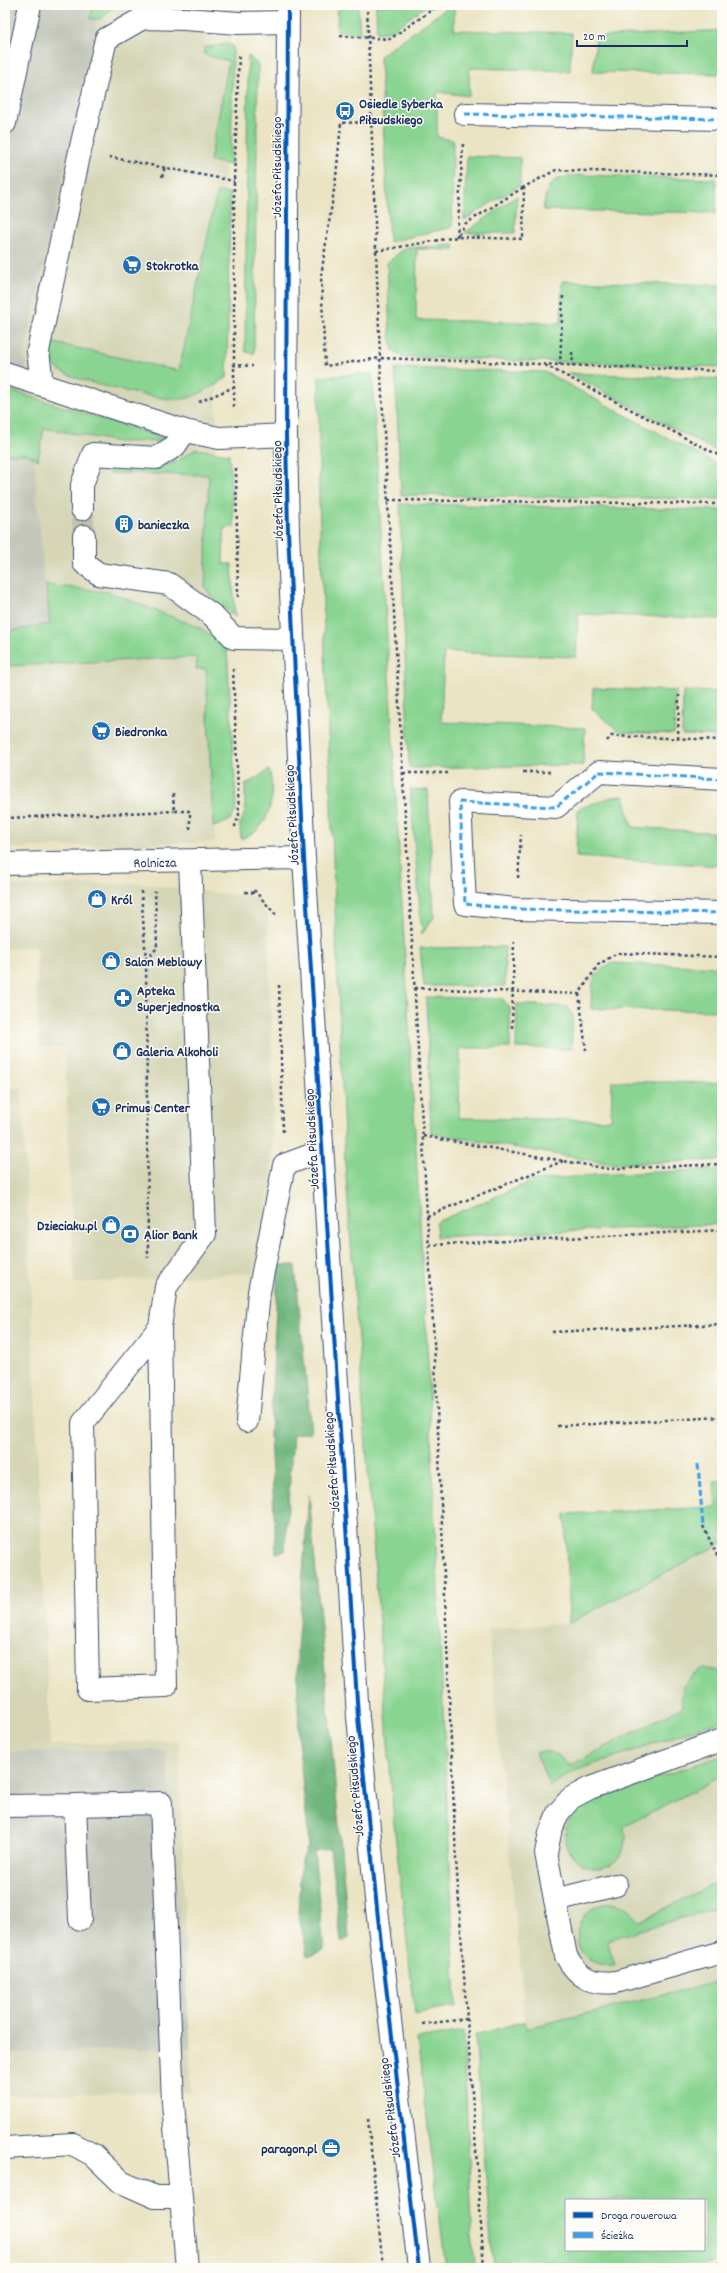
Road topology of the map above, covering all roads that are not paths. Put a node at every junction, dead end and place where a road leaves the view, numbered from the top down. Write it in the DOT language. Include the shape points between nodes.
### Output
graph roads {
  1 [pos="30,5"];
  2 [pos="288,13"];
  3 [pos="465,114"];
  4 [pos="722,119"];
  5 [pos="5,123"];
  6 [pos="5,373"];
  7 [pos="42,384"];
  8 [pos="184,431"];
  9 [pos="286,435"];
  10 [pos="82,509"];
  11 [pos="84,536"];
  12 [pos="293,639"];
  13 [pos="722,779"];
  14 [pos="304,858"];
  15 [pos="5,864"];
  16 [pos="190,872"];
  17 [pos="722,913"];
  18 [pos="322,1151"];
  19 [pos="160,1327"];
  20 [pos="247,1421"];
  21 [pos="722,1740"];
  22 [pos="75,1805"];
  23 [pos="5,1806"];
  24 [pos="616,1885"];
  25 [pos="555,1900"];
  26 [pos="80,1920"];
  27 [pos="722,1952"];
  28 [pos="5,2148"];
  29 [pos="181,2196"];
  30 [pos="188,2268"];
  31 [pos="419,2268"];
  1 -- 5 [label="street"];
  2 -- 7 [label="street" via="239,23 143,18 106,38 38,351"];
  2 -- 9 [label="street, Józefa Piłsudskiego"];
  3 -- 4 [label="street"];
  6 -- 7 [label="street"];
  7 -- 8 [label="street"];
  8 -- 9 [label="street" via="220,438"];
  8 -- 10 [label="street" via="175,446 156,458 93,454 82,485"];
  9 -- 12 [label="street, Józefa Piłsudskiego"];
  11 -- 12 [label="street" via="84,563 99,574 170,584 212,615 234,638"];
  12 -- 14 [label="street, Józefa Piłsudskiego"];
  13 -- 17 [label="street" via="598,772 556,807 460,802 465,904 516,909"];
  14 -- 16 [label="street, Rolnicza" via="229,861"];
  14 -- 18 [label="street, Józefa Piłsudskiego"];
  15 -- 16 [label="street, Rolnicza"];
  16 -- 19 [label="street" via="205,1234 166,1287"];
  18 -- 20 [label="street" via="284,1165 259,1292"];
  18 -- 31 [label="street, Józefa Piłsudskiego" via="358,1717 377,1909"];
  19 -- 19 [label="street" via="166,1686 88,1689 83,1423"];
  21 -- 25 [label="street" via="590,1788 571,1798 558,1813 546,1853"];
  22 -- 23 [label="street"];
  22 -- 26 [label="street"];
  22 -- 29 [label="street" via="161,1802 173,2103"];
  24 -- 25 [label="street"];
  25 -- 27 [label="street" via="566,1956 574,1969 584,1978 601,1984"];
  28 -- 29 [label="street" via="73,2144 93,2156 121,2182 155,2197"];
  29 -- 30 [label="street"];
}
